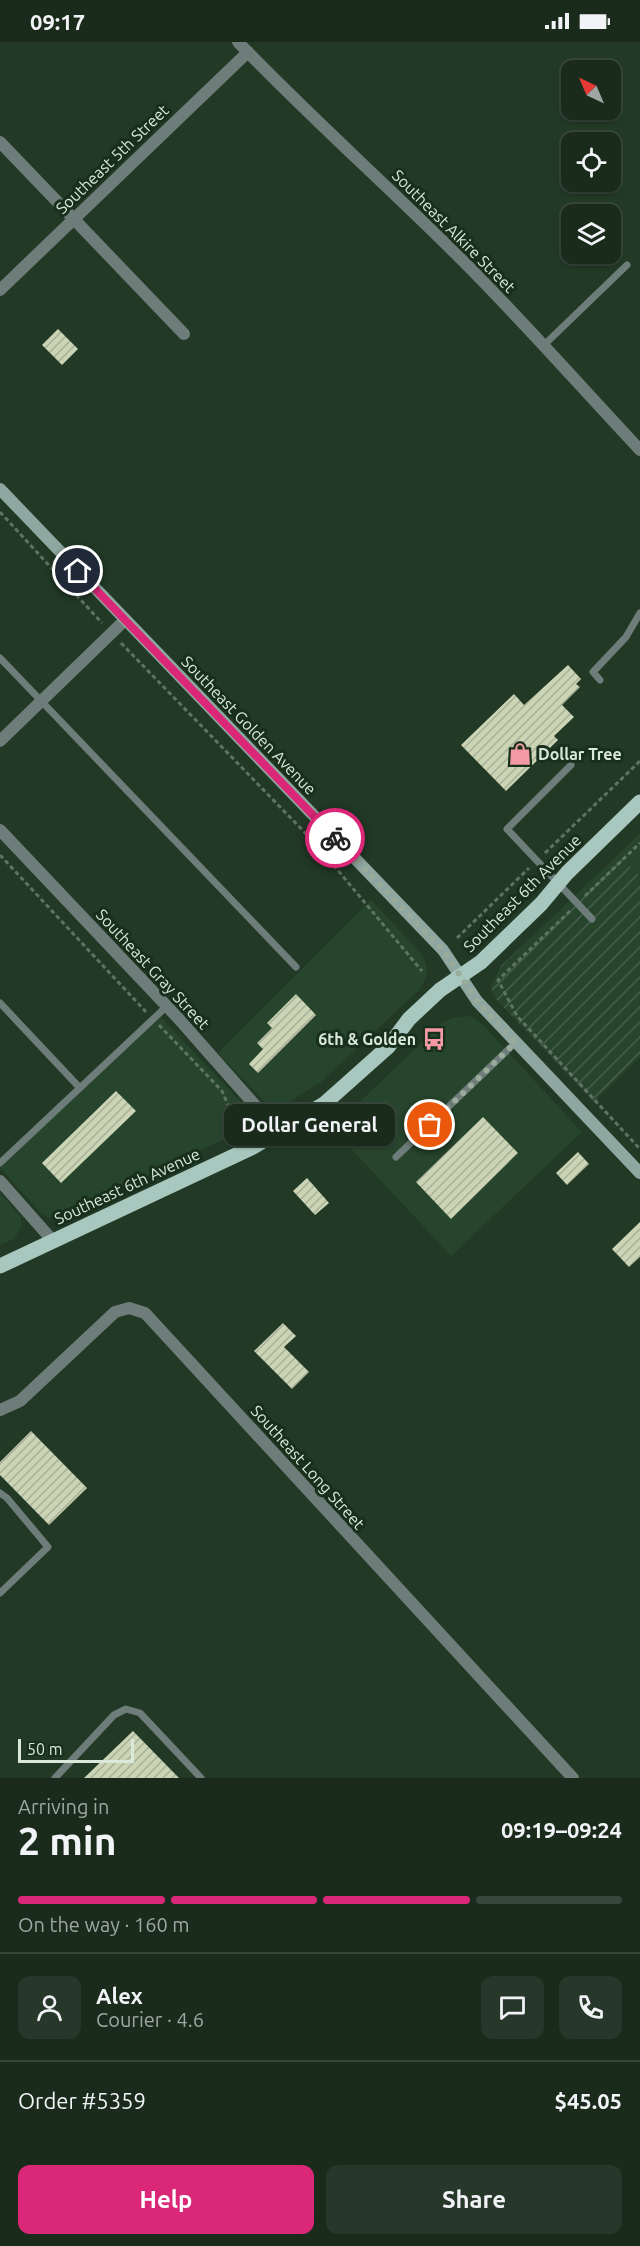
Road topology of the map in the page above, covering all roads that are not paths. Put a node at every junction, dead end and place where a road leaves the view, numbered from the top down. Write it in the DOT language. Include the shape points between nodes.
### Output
graph roads {
  1 [pos="238,42"];
  2 [pos="248,52"];
  3 [pos="0,142"];
  4 [pos="72,219"];
  5 [pos="627,265"];
  6 [pos="0,290"];
  7 [pos="184,334"];
  8 [pos="543,346"];
  9 [pos="640,450"];
  10 [pos="0,489"];
  11 [pos="640,613"];
  12 [pos="125,620"];
  13 [pos="0,658"];
  14 [pos="600,680"];
  15 [pos="42,700"];
  16 [pos="0,741"];
  17 [pos="571,765"];
  18 [pos="640,802"];
  19 [pos="0,830"];
  20 [pos="558,883"];
  21 [pos="592,920"];
  22 [pos="296,967"];
  23 [pos="461,976"];
  24 [pos="0,1003"];
  25 [pos="167,1006"];
  26 [pos="515,1043"];
  27 [pos="80,1088"];
  28 [pos="277,1134"];
  29 [pos="396,1157"];
  30 [pos="0,1163"];
  31 [pos="640,1173"];
  32 [pos="0,1181"];
  33 [pos="53,1241"];
  34 [pos="0,1266"];
  35 [pos="0,1410"];
  36 [pos="0,1493"];
  37 [pos="0,1593"];
  38 [pos="55,1778"];
  39 [pos="201,1778"];
  40 [pos="573,1778"];
  1 -- 2 [label="street, Southeast Alkire Street"];
  2 -- 4 [label="street, Southeast 5th Street"];
  2 -- 8 [label="street, Southeast Alkire Street" via="464,262"];
  3 -- 4 [label="street"];
  4 -- 6 [label="street, Southeast 5th Street"];
  4 -- 7 [label="street"];
  5 -- 8 [label="lane"];
  8 -- 9 [label="street, Southeast Alkire Street"];
  10 -- 12 [label="street, Southeast Golden Avenue"];
  11 -- 14 [label="lane" via="626,637 593,672"];
  12 -- 15 [label="street"];
  12 -- 23 [label="street, Southeast Golden Avenue" via="443,950"];
  13 -- 15 [label="lane"];
  15 -- 16 [label="street"];
  15 -- 22 [label="lane"];
  17 -- 20 [label="lane" via="507,829"];
  18 -- 20 [label="main road, Southeast 6th Avenue"];
  19 -- 25 [label="street, Southeast Gray Street"];
  20 -- 21 [label="lane"];
  20 -- 23 [label="main road, Southeast 6th Avenue" via="481,962"];
  23 -- 26 [label="street, Southeast Golden Avenue" via="477,1001"];
  23 -- 28 [label="main road, Southeast 6th Avenue" via="440,990 409,1019 388,1047 324,1104"];
  24 -- 27 [label="lane"];
  25 -- 27 [label="lane"];
  25 -- 28 [label="street, Southeast Gray Street"];
  26 -- 29 [label="lane"];
  26 -- 31 [label="street, Southeast Golden Avenue"];
  27 -- 30 [label="lane"];
  28 -- 33 [label="main road, Southeast 6th Avenue"];
  32 -- 33 [label="street"];
  33 -- 34 [label="main road, Southeast 6th Avenue"];
  35 -- 40 [label="street, Southeast Long Street" via="20,1401 115,1312 129,1308 145,1313"];
  36 -- 37 [label="lane" via="48,1547"];
  38 -- 39 [label="lane" via="109,1720 126,1709 140,1713"];
}
